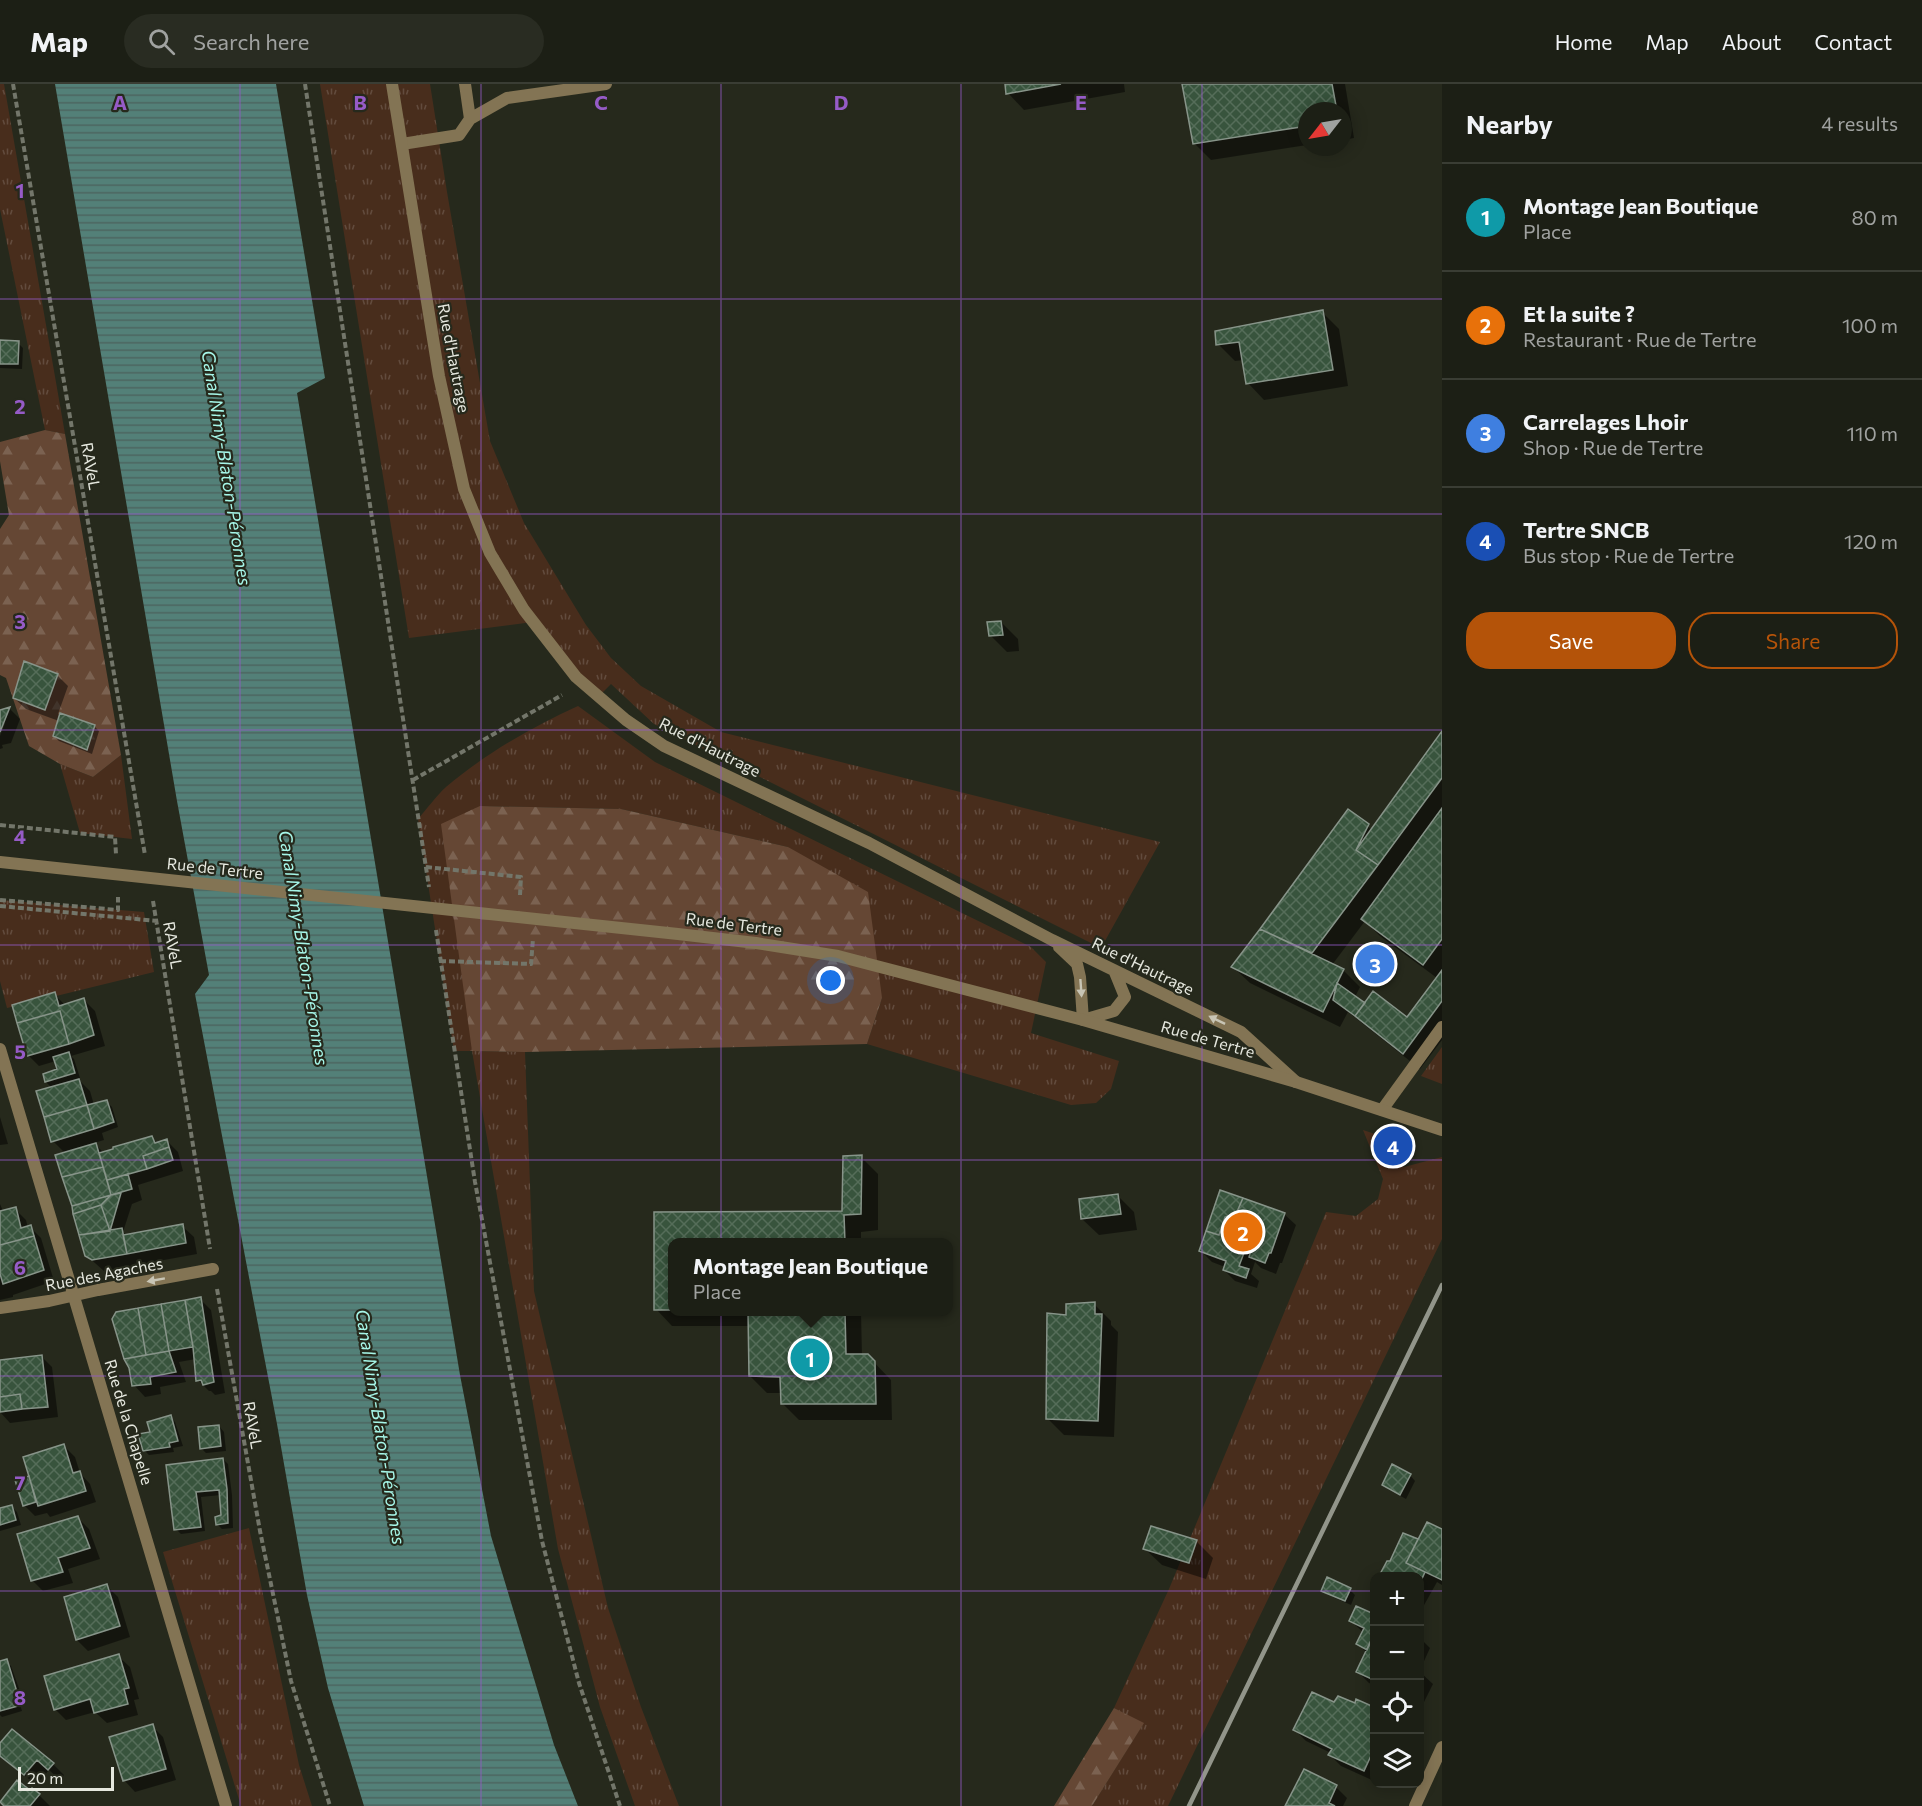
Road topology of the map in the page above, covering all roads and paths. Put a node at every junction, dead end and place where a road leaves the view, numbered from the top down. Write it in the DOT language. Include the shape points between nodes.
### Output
graph roads {
  1 [pos="13,84"];
  2 [pos="305,84"];
  3 [pos="392,84"];
  4 [pos="465,84"];
  5 [pos="606,84"];
  6 [pos="470,119"];
  7 [pos="402,144"];
  8 [pos="583,682"];
  9 [pos="412,780"];
  10 [pos="0,825"];
  11 [pos="115,837"];
  12 [pos="0,862"];
  13 [pos="147,862"];
  14 [pos="426,867"];
  15 [pos="521,877"];
  16 [pos="430,891"];
  17 [pos="153,897"];
  18 [pos="0,900"];
  19 [pos="0,906"];
  20 [pos="118,910"];
  21 [pos="157,921"];
  22 [pos="435,926"];
  23 [pos="1052,940"];
  24 [pos="440,961"];
  25 [pos="531,964"];
  26 [pos="1114,970"];
  27 [pos="1083,1020"];
  28 [pos="1442,1027"];
  29 [pos="0,1048"];
  30 [pos="1296,1082"];
  31 [pos="1382,1110"];
  32 [pos="1442,1130"];
  33 [pos="213,1269"];
  34 [pos="74,1296"];
  35 [pos="0,1308"];
  36 [pos="1442,1747"];
  37 [pos="226,1806"];
  38 [pos="330,1806"];
  39 [pos="620,1806"];
  40 [pos="1415,1806"];
  1 -- 13 [label="path, RAVeL"];
  2 -- 9 [label="path"];
  3 -- 7 [label="street, Rue d'Hautrage"];
  4 -- 6 [label="street"];
  5 -- 6 [label="street" via="507,98"];
  6 -- 7 [label="street" via="459,135"];
  7 -- 8 [label="street, Rue d'Hautrage" via="439,376 464,489 490,553 524,610"];
  8 -- 9 [label="path"];
  8 -- 23 [label="street, Rue d'Hautrage" via="626,720 664,746 869,843"];
  9 -- 14 [label="path"];
  10 -- 11 [label="path"];
  12 -- 27 [label="street, Rue de Tertre" via="756,943 838,956"];
  14 -- 15 [label="path"];
  14 -- 16 [label="path"];
  17 -- 21 [label="path, RAVeL"];
  18 -- 20 [label="path"];
  19 -- 21 [label="path"];
  21 -- 33 [label="path, RAVeL"];
  22 -- 24 [label="path"];
  23 -- 26 [label="street, Rue d'Hautrage"];
  23 -- 27 [label="street, one-way" via="1077,964"];
  24 -- 25 [label="path"];
  24 -- 39 [label="path" via="475,1182 542,1541 579,1683"];
  26 -- 27 [label="street" via="1125,997 1114,1011"];
  30 -- 26 [label="street, Rue d'Hautrage, one-way" via="1241,1032"];
  27 -- 30 [label="street, Rue de Tertre"];
  28 -- 31 [label="street"];
  29 -- 34 [label="street, Rue de la Chapelle"];
  30 -- 31 [label="street, Rue de Tertre"];
  31 -- 32 [label="street, Rue de Tertre"];
  33 -- 34 [label="street, Rue des Agaches, one-way"];
  33 -- 38 [label="path, RAVeL" via="291,1681"];
  34 -- 35 [label="street, Rue des Agaches"];
  34 -- 37 [label="street, Rue de la Chapelle"];
  36 -- 40 [label="street"];
}
